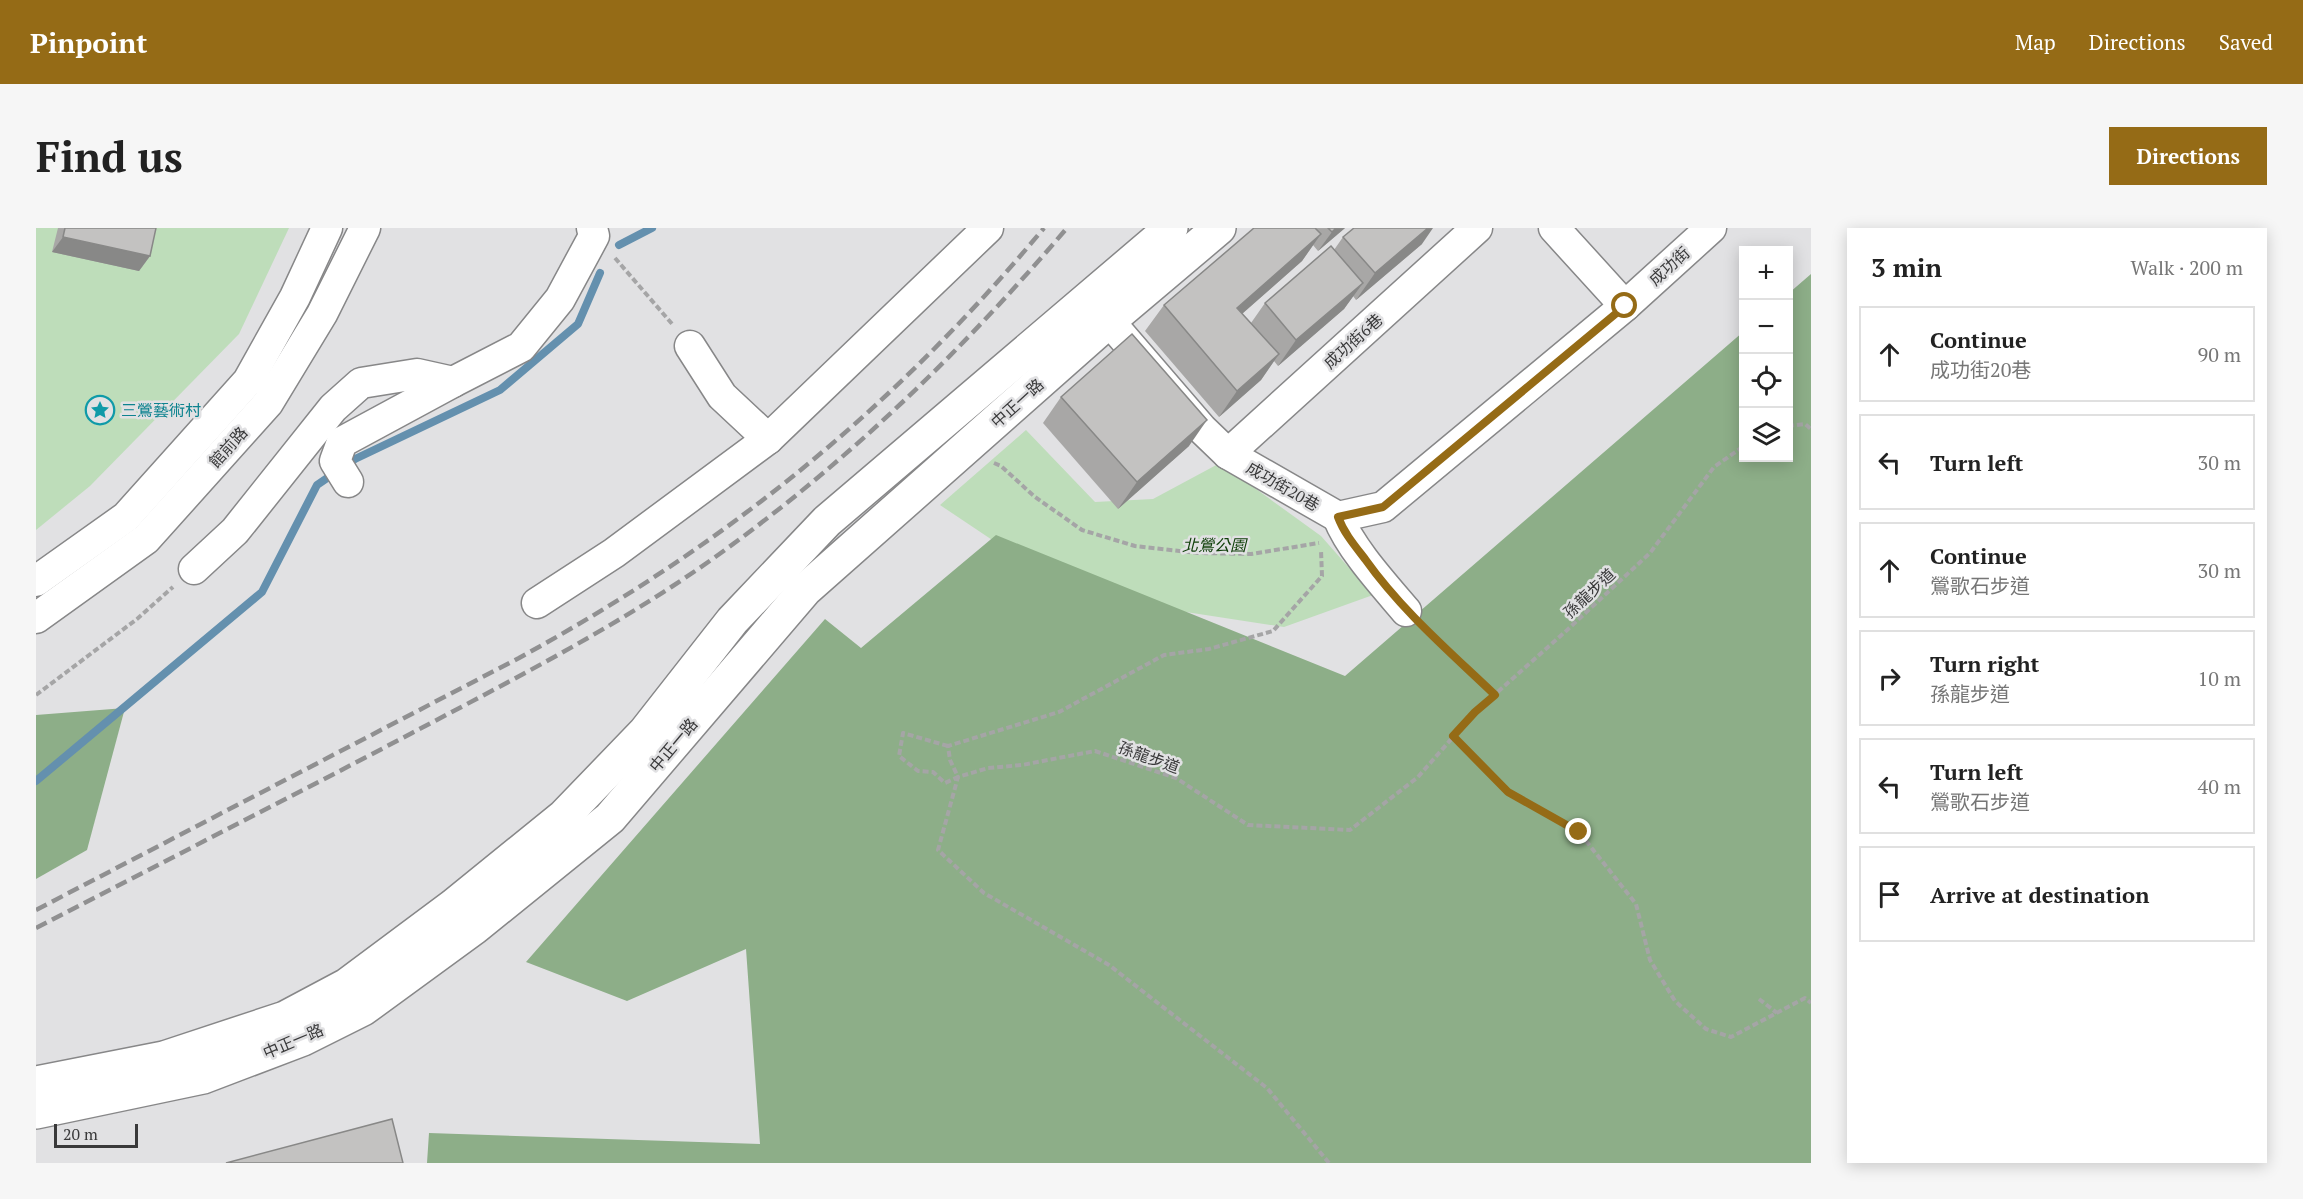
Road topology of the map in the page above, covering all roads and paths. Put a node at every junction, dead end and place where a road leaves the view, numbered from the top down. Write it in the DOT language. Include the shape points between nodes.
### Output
graph roads {
  1 [pos="327,228"];
  2 [pos="365,228"];
  3 [pos="988,228"];
  4 [pos="1171,228"];
  5 [pos="1219,228"];
  6 [pos="1477,228"];
  7 [pos="1554,228"];
  8 [pos="1712,228"];
  9 [pos="593,232"];
  10 [pos="1625,306"];
  11 [pos="1109,321"];
  12 [pos="690,346"];
  13 [pos="453,382"];
  14 [pos="1793,425"];
  15 [pos="1811,429"];
  16 [pos="768,439"];
  17 [pos="1739,449"];
  18 [pos="962,451"];
  19 [pos="1228,454"];
  20 [pos="341,472"];
  21 [pos="1334,531"];
  22 [pos="194,569"];
  23 [pos="36,581"];
  24 [pos="537,603"];
  25 [pos="1406,611"];
  26 [pos="36,618"];
  27 [pos="36,695"];
  28 [pos="1495,695"];
  29 [pos="1453,736"];
  30 [pos="948,746"];
  31 [pos="958,777"];
  32 [pos="1759,999"];
  33 [pos="1811,1003"];
  34 [pos="1778,1013"];
  35 [pos="36,1083"];
  36 [pos="36,1112"];
  37 [pos="1329,1163"];
  1 -- 23 [label="street, 館前路" via="295,297 248,381 126,517"];
  2 -- 26 [label="street, 館前路" via="322,314 268,403 146,539"];
  3 -- 16 [label="street"];
  4 -- 35 [label="main road, 中正一路" via="827,521 732,621 645,732 564,816 444,913 347,985 285,1018 164,1058"];
  5 -- 11 [label="main road, 中正一路"];
  6 -- 19 [label="street, 成功街6巷"];
  7 -- 10 [label="street"];
  8 -- 10 [label="street, 成功街"];
  9 -- 12 [label="path"];
  9 -- 13 [label="street" via="560,299 521,346"];
  10 -- 21 [label="street, 成功街20巷" via="1383,507"];
  11 -- 18 [label="main road, 中正一路"];
  11 -- 19 [label="street, 成功街20巷"];
  12 -- 16 [label="street" via="722,396"];
  13 -- 20 [label="street" via="342,442"];
  13 -- 22 [label="street" via="417,374 361,383 333,408 235,531"];
  14 -- 15 [label="path" via="1805,424"];
  16 -- 24 [label="street" via="614,553"];
  17 -- 28 [label="path, 孫龍步道" via="1714,467 1650,553"];
  18 -- 21 [label="path" via="1001,466 1035,497 1082,530 1135,546 1251,554 1322,542"];
  18 -- 36 [label="main road, 中正一路" via="805,590 610,818 474,928 372,1002 303,1040 203,1077"];
  19 -- 21 [label="street, 成功街20巷"];
  21 -- 25 [label="street"];
  21 -- 30 [label="path" via="1322,576 1273,631 1209,649 1164,655 1059,712"];
  22 -- 27 [label="path"];
  25 -- 28 [label="path"];
  28 -- 29 [label="path, 孫龍步道"];
  29 -- 31 [label="path, 孫龍步道" via="1418,777 1350,830 1248,825 1176,778 1095,751 988,768"];
  29 -- 34 [label="path" via="1508,792 1579,832 1636,904 1650,960 1675,1001 1706,1029 1731,1037"];
  30 -- 31 [label="path"];
  30 -- 31 [label="path" via="903,733 899,756 918,771 933,772 945,783"];
  31 -- 37 [label="path" via="938,850 984,893 1109,965 1267,1088"];
  32 -- 34 [label="path"];
  33 -- 34 [label="path" via="1804,998"];
}
